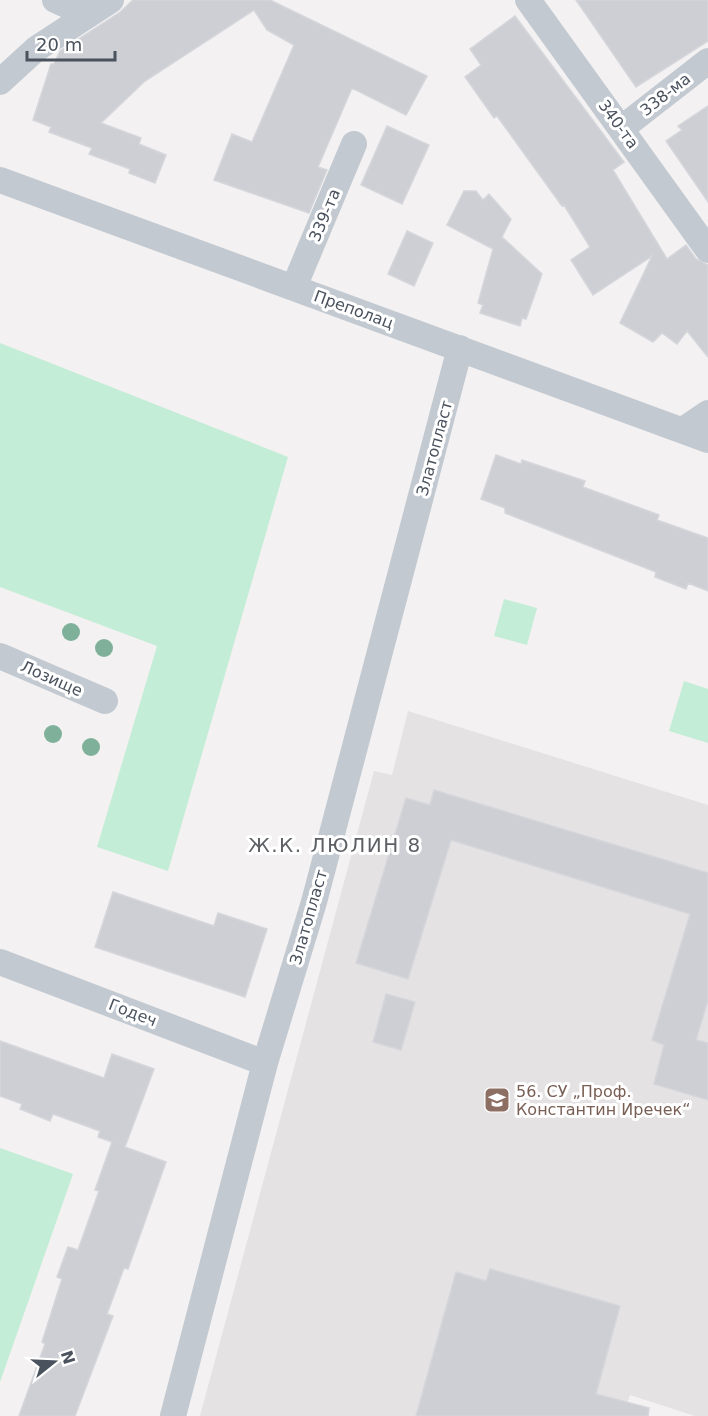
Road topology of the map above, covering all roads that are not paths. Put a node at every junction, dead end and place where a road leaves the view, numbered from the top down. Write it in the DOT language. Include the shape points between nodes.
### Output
graph roads {
  1 [pos="55,0"];
  2 [pos="111,0"];
  3 [pos="528,0"];
  4 [pos="88,15"];
  5 [pos="708,61"];
  6 [pos="0,82"];
  7 [pos="622,128"];
  8 [pos="354,144"];
  9 [pos="0,180"];
  10 [pos="708,250"];
  11 [pos="294,287"];
  12 [pos="460,348"];
  13 [pos="708,413"];
  14 [pos="683,430"];
  15 [pos="708,440"];
  16 [pos="0,656"];
  17 [pos="105,701"];
  18 [pos="0,962"];
  19 [pos="265,1063"];
  20 [pos="173,1416"];
  1 -- 4 [label="street"];
  2 -- 4 [label="street"];
  3 -- 7 [label="street, 340-та"];
  4 -- 6 [label="street" via="36,50"];
  5 -- 7 [label="street, 338-ма"];
  7 -- 10 [label="street, 340-та"];
  8 -- 11 [label="street, 339-та"];
  9 -- 11 [label="street, Преполац"];
  11 -- 12 [label="street, Преполац"];
  12 -- 14 [label="street, Преполац"];
  12 -- 19 [label="street, Златопласт" via="317,891"];
  13 -- 14 [label="street"];
  14 -- 15 [label="street, Преполац"];
  16 -- 17 [label="street, Лозище"];
  18 -- 19 [label="street, Годеч"];
  19 -- 20 [label="street, Златопласт"];
}
